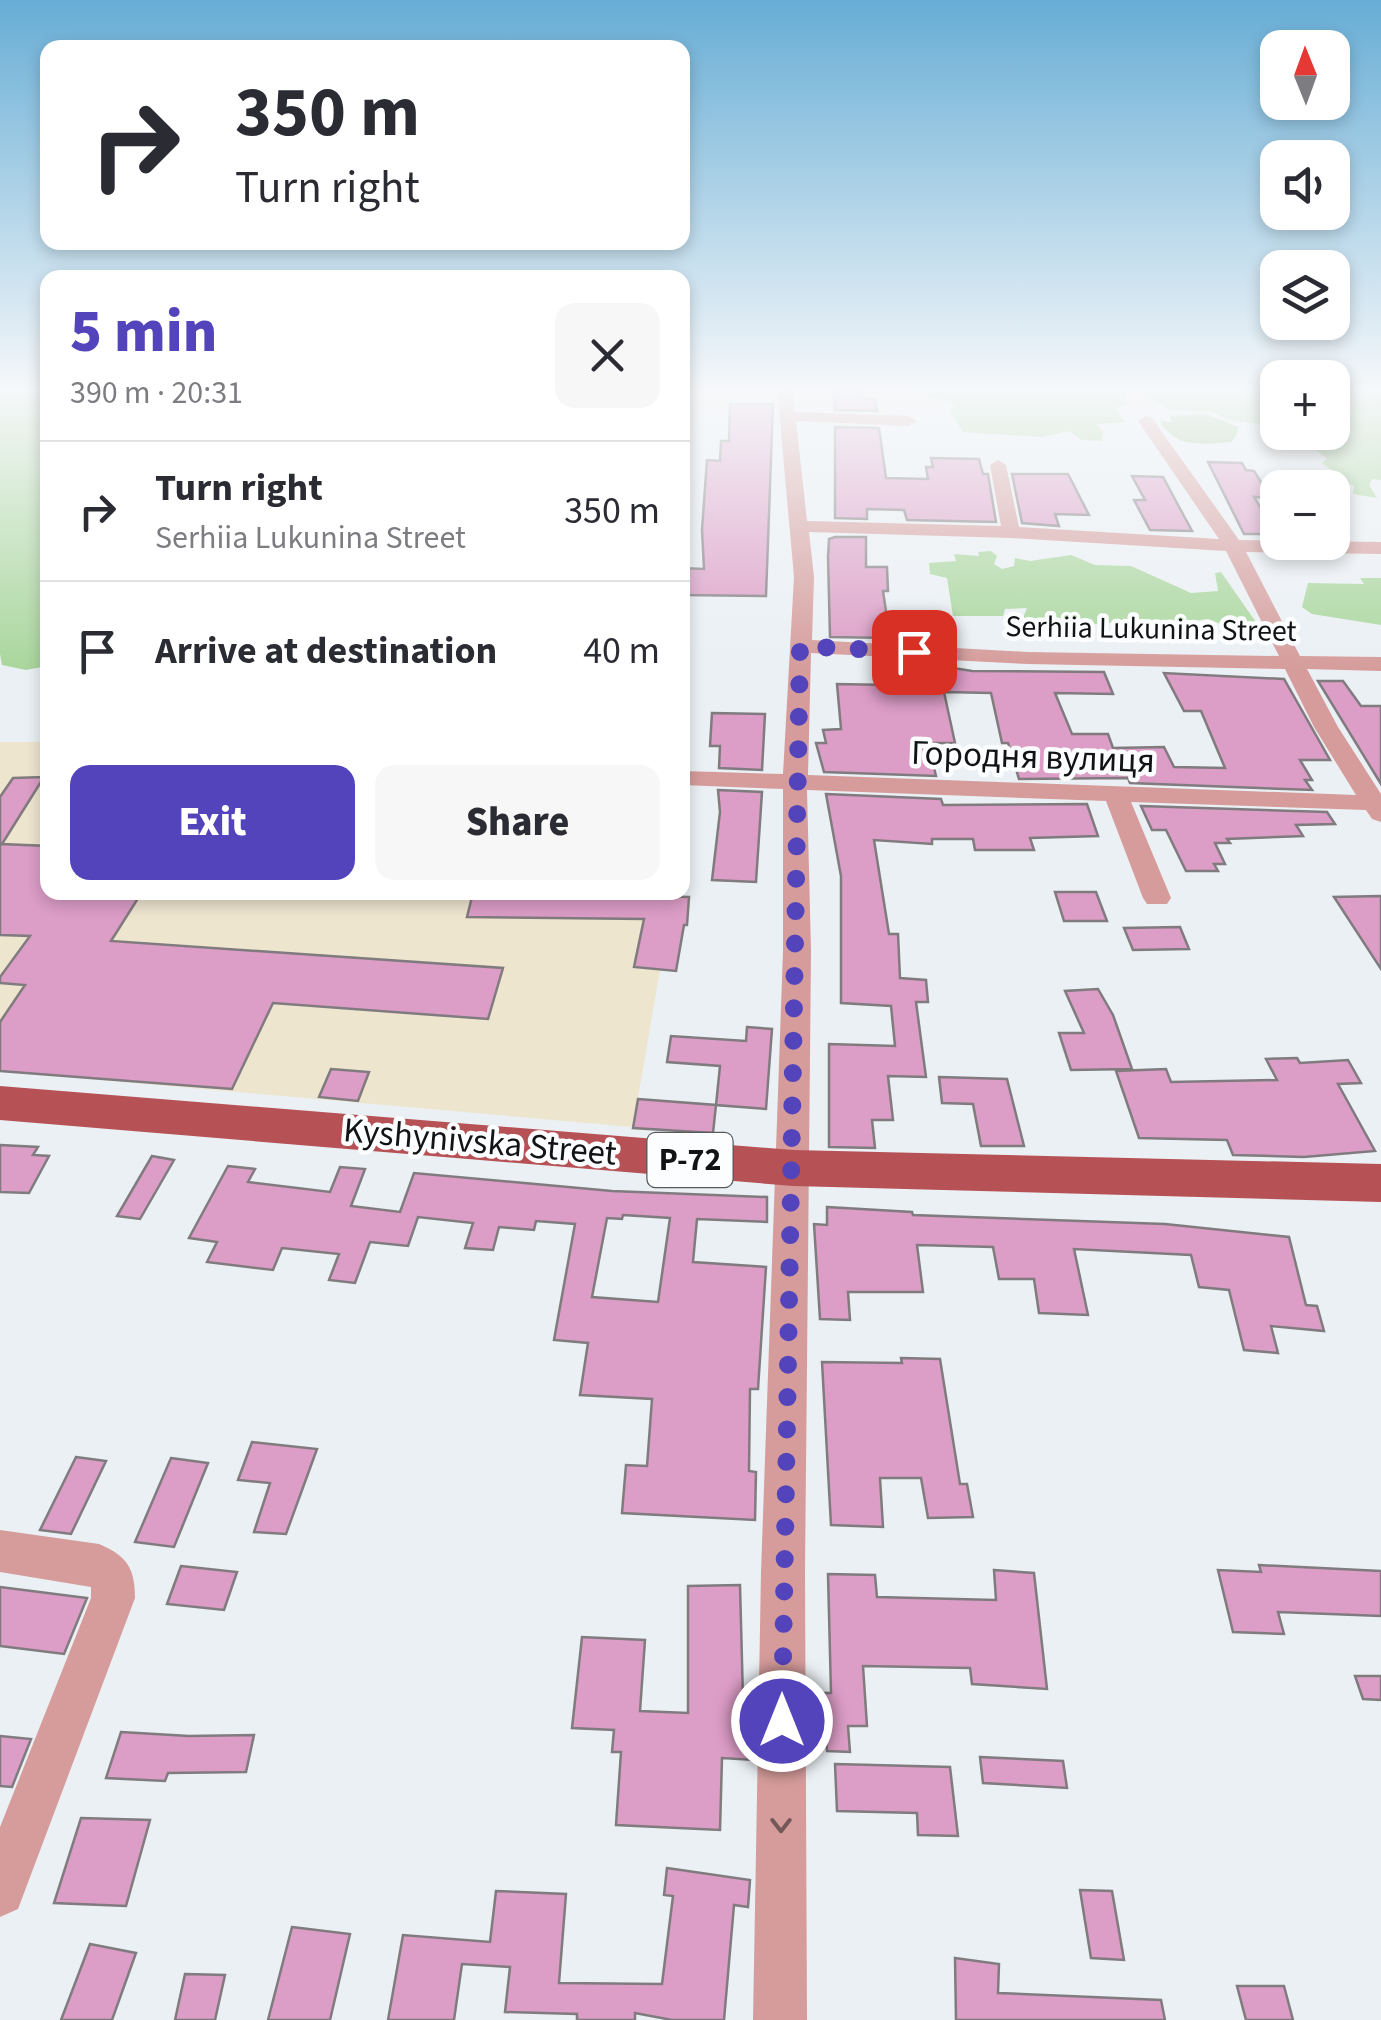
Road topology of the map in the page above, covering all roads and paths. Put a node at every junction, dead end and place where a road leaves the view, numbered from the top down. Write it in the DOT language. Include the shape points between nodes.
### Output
graph roads {
  1 [pos="796,482"];
  2 [pos="1001,482"];
  3 [pos="1189,482"];
  4 [pos="801,526"];
  5 [pos="1011,532"];
  6 [pos="1233,546"];
  7 [pos="1381,548"];
  8 [pos="800,646"];
  9 [pos="1293,662"];
  10 [pos="1381,664"];
  11 [pos="690,778"];
  12 [pos="795,784"];
  13 [pos="1116,795"];
  14 [pos="1379,807"];
  15 [pos="1158,898"];
  16 [pos="0,1103"];
  17 [pos="793,1168"];
  18 [pos="1381,1183"];
  19 [pos="0,1551"];
  20 [pos="0,1891"];
  21 [pos="780,2020"];
  1 -- 4 [label="street"];
  2 -- 5 [label="street"];
  3 -- 6 [label="street"];
  4 -- 5 [label="street"];
  4 -- 8 [label="street"];
  5 -- 6 [label="street"];
  6 -- 7 [label="street"];
  6 -- 9 [label="street"];
  8 -- 9 [label="street, Serhiia Lukunina Street"];
  8 -- 12 [label="street"];
  9 -- 10 [label="street, Serhiia Lukunina Street"];
  9 -- 14 [label="street"];
  11 -- 12 [label="street, Городня вулиця"];
  12 -- 13 [label="street, Городня вулиця"];
  12 -- 17 [label="street"];
  13 -- 14 [label="street, Городня вулиця"];
  13 -- 15 [label="street"];
  16 -- 17 [label="main road, Kyshynivska Street / Р-72"];
  17 -- 18 [label="main road, Kyshynivska Street / Р-72"];
  17 -- 21 [label="street, one-way"];
  19 -- 20 [label="street" via="100,1566 113,1577 113,1598"];
}
